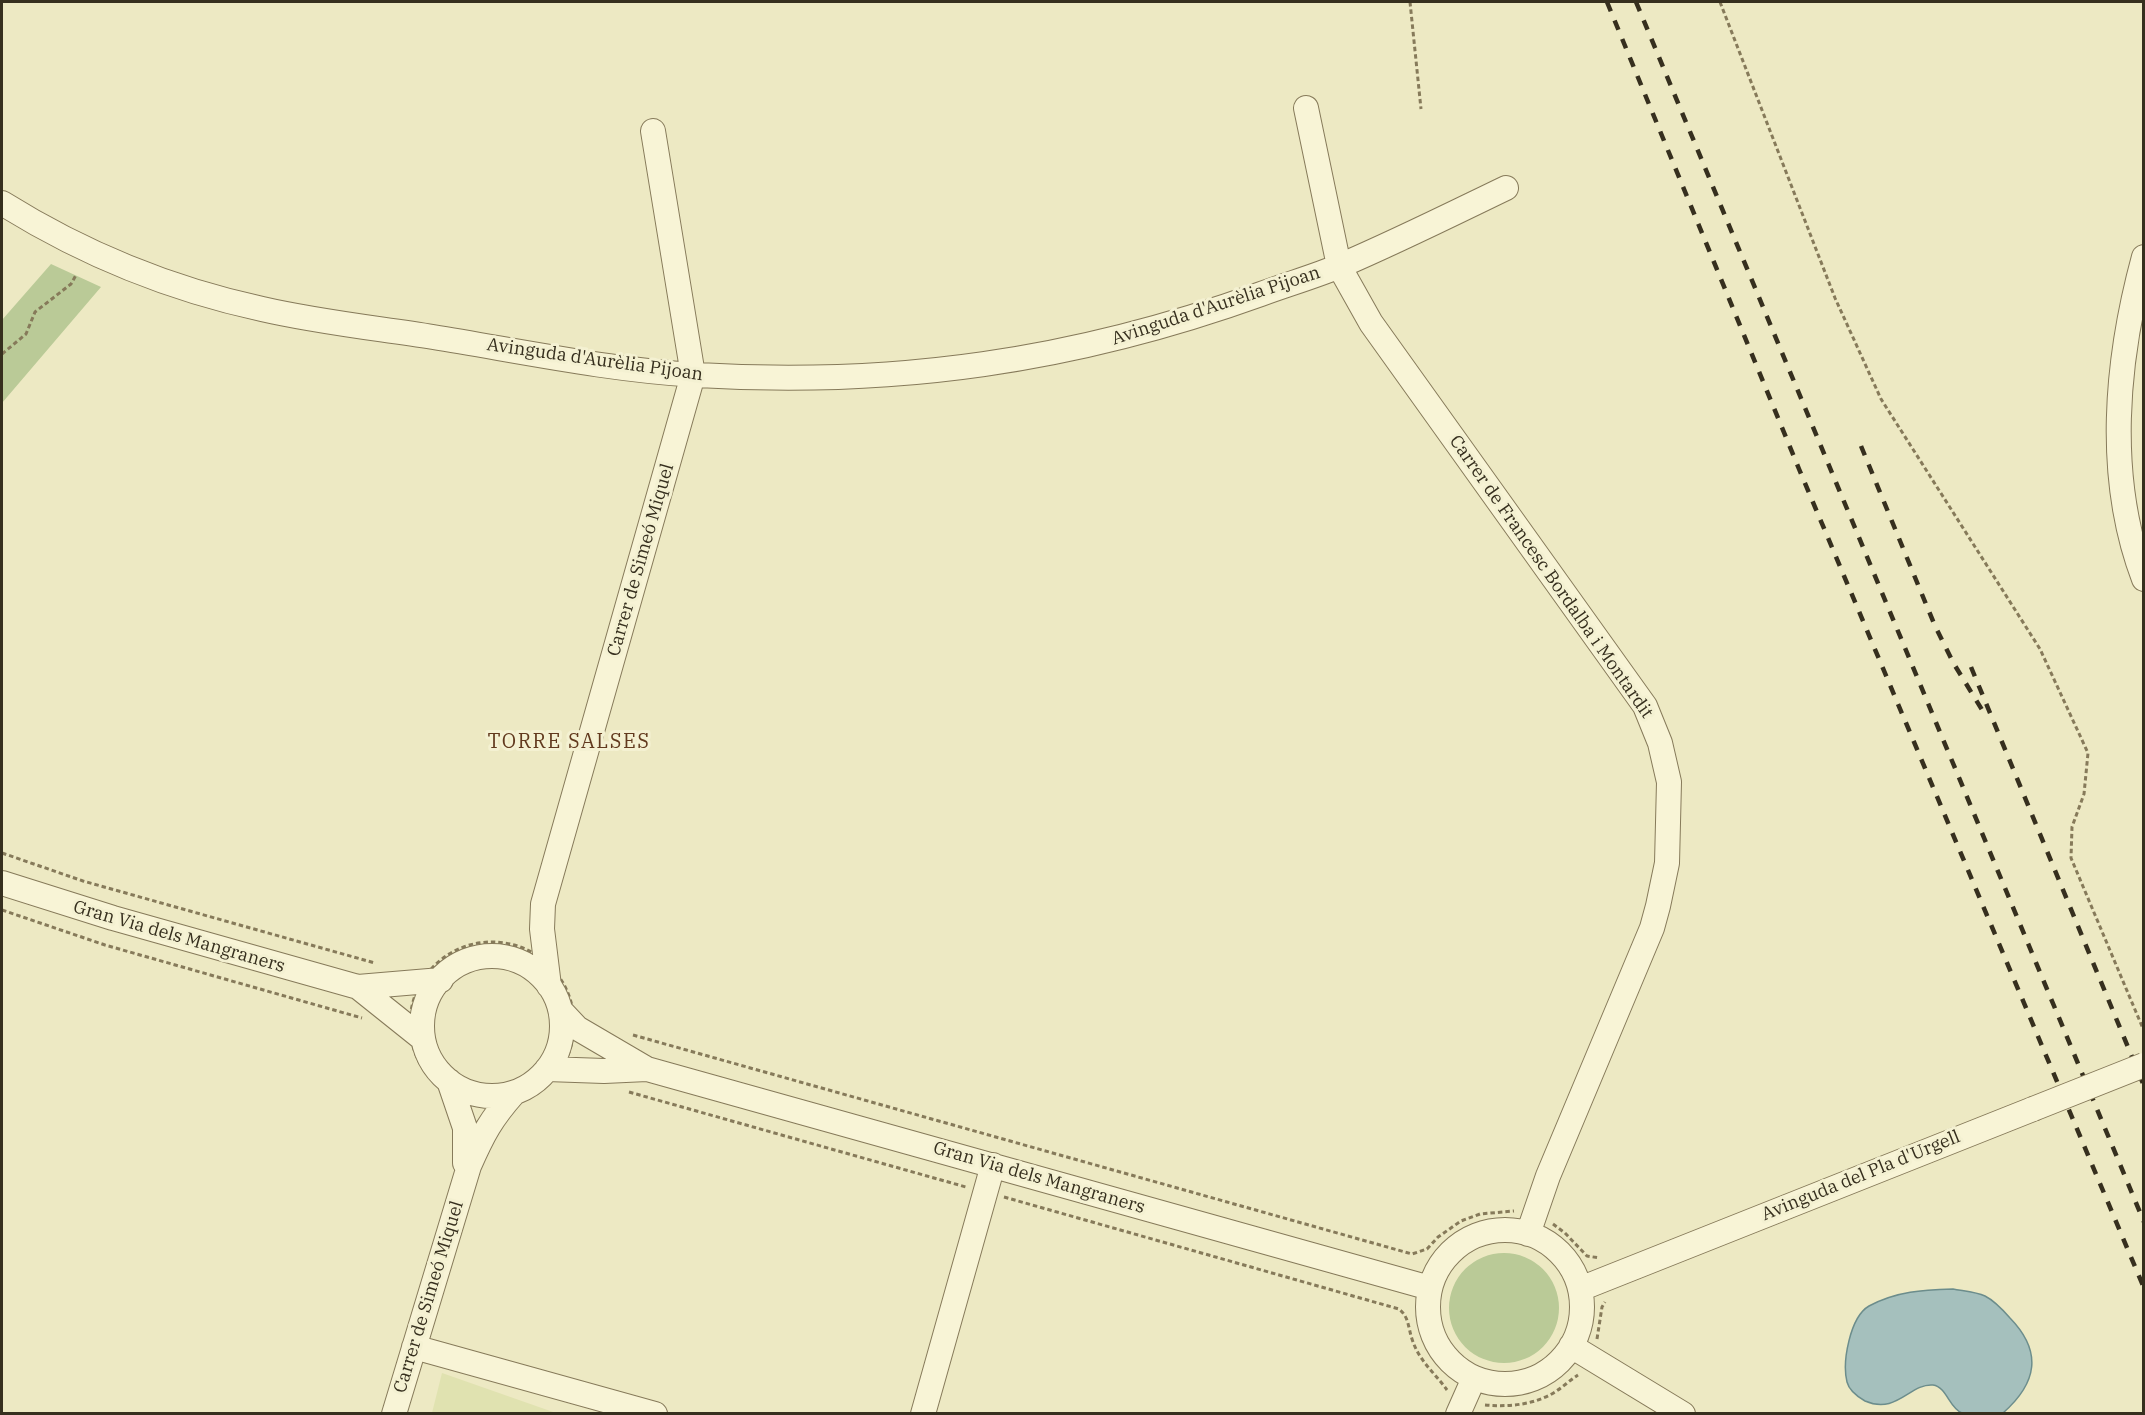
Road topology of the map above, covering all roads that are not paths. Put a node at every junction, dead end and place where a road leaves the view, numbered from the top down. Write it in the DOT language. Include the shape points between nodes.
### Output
graph roads {
  1 [pos="1306,108"];
  2 [pos="653,131"];
  3 [pos="1506,188"];
  4 [pos="2,203"];
  5 [pos="2144,257"];
  6 [pos="1339,266"];
  7 [pos="693,375"];
  8 [pos="2143,574"];
  9 [pos="2,883"];
  10 [pos="433,972"];
  11 [pos="549,986"];
  12 [pos="358,987"];
  13 [pos="570,1011"];
  14 [pos="414,1040"];
  15 [pos="2144,1065"];
  16 [pos="647,1069"];
  17 [pos="552,1078"];
  18 [pos="452,1090"];
  19 [pos="508,1099"];
  20 [pos="993,1165"];
  21 [pos="464,1180"];
  22 [pos="1528,1234"];
  23 [pos="1430,1288"];
  24 [pos="1580,1289"];
  25 [pos="1571,1346"];
  26 [pos="414,1347"];
  27 [pos="1474,1378"];
  28 [pos="1462,1405"];
  29 [pos="394,1413"];
  30 [pos="654,1413"];
  31 [pos="923,1413"];
  32 [pos="1683,1413"];
  1 -- 6 [label="street, Carrer de Francesc Bordalba i Montardit"];
  2 -- 7 [label="street, Carrer de Simeó Miquel"];
  3 -- 6 [label="street, Avinguda d'Aurèlia Pijoan"];
  4 -- 7 [label="street, Avinguda d'Aurèlia Pijoan" via="112,261 185,289 243,305 572,360"];
  5 -- 8 [label="street" via="2129,323 2119,403 2123,491"];
  6 -- 7 [label="street, Avinguda d'Aurèlia Pijoan" via="1154,329 1026,359 862,377 765,379"];
  6 -- 22 [label="street, Carrer de Francesc Bordalba i Montardit" via="1371,323 1635,691 1653,722 1665,762 1669,804 1667,863 1652,928 1548,1176"];
  7 -- 11 [label="street, Carrer de Simeó Miquel" via="543,904"];
  9 -- 12 [label="street, Gran Via dels Mangraners"];
  10 -- 11 [label="street, Gran Via dels Mangraners" via="470,960 503,957 534,970"];
  10 -- 12 [label="street, Gran Via dels Mangraners"];
  10 -- 14 [label="street, Gran Via dels Mangraners" via="432,991"];
  11 -- 13 [label="street, Gran Via dels Mangraners"];
  12 -- 14 [label="street, Gran Via dels Mangraners"];
  13 -- 16 [label="street, Gran Via dels Mangraners"];
  13 -- 17 [label="street, Gran Via dels Mangraners" via="562,1028"];
  14 -- 18 [label="street, Gran Via dels Mangraners"];
  15 -- 24 [label="street, Avinguda del Pla d'Urgell, bridge"];
  16 -- 17 [label="street, Gran Via dels Mangraners"];
  16 -- 20 [label="street, Gran Via dels Mangraners"];
  17 -- 19 [label="street, Gran Via dels Mangraners" via="530,1085"];
  18 -- 19 [label="street, Gran Via dels Mangraners"];
  18 -- 21 [label="street, Carrer de Simeó Miquel" via="465,1128"];
  19 -- 21 [label="street, Carrer de Simeó Miquel" via="486,1128"];
  20 -- 23 [label="street, Gran Via dels Mangraners"];
  20 -- 31 [label="street"];
  21 -- 26 [label="street, Carrer de Simeó Miquel"];
  22 -- 23 [label="street" via="1497,1231 1467,1240 1438,1268"];
  22 -- 24 [label="street" via="1561,1254"];
  23 -- 27 [label="street" via="1428,1315 1435,1341 1445,1356"];
  24 -- 25 [label="street" via="1579,1328"];
  25 -- 27 [label="street" via="1546,1372 1529,1380 1492,1383"];
  25 -- 32 [label="street"];
  26 -- 29 [label="street, Carrer de Simeó Miquel"];
  26 -- 30 [label="street"];
  27 -- 28 [label="street"];
}
